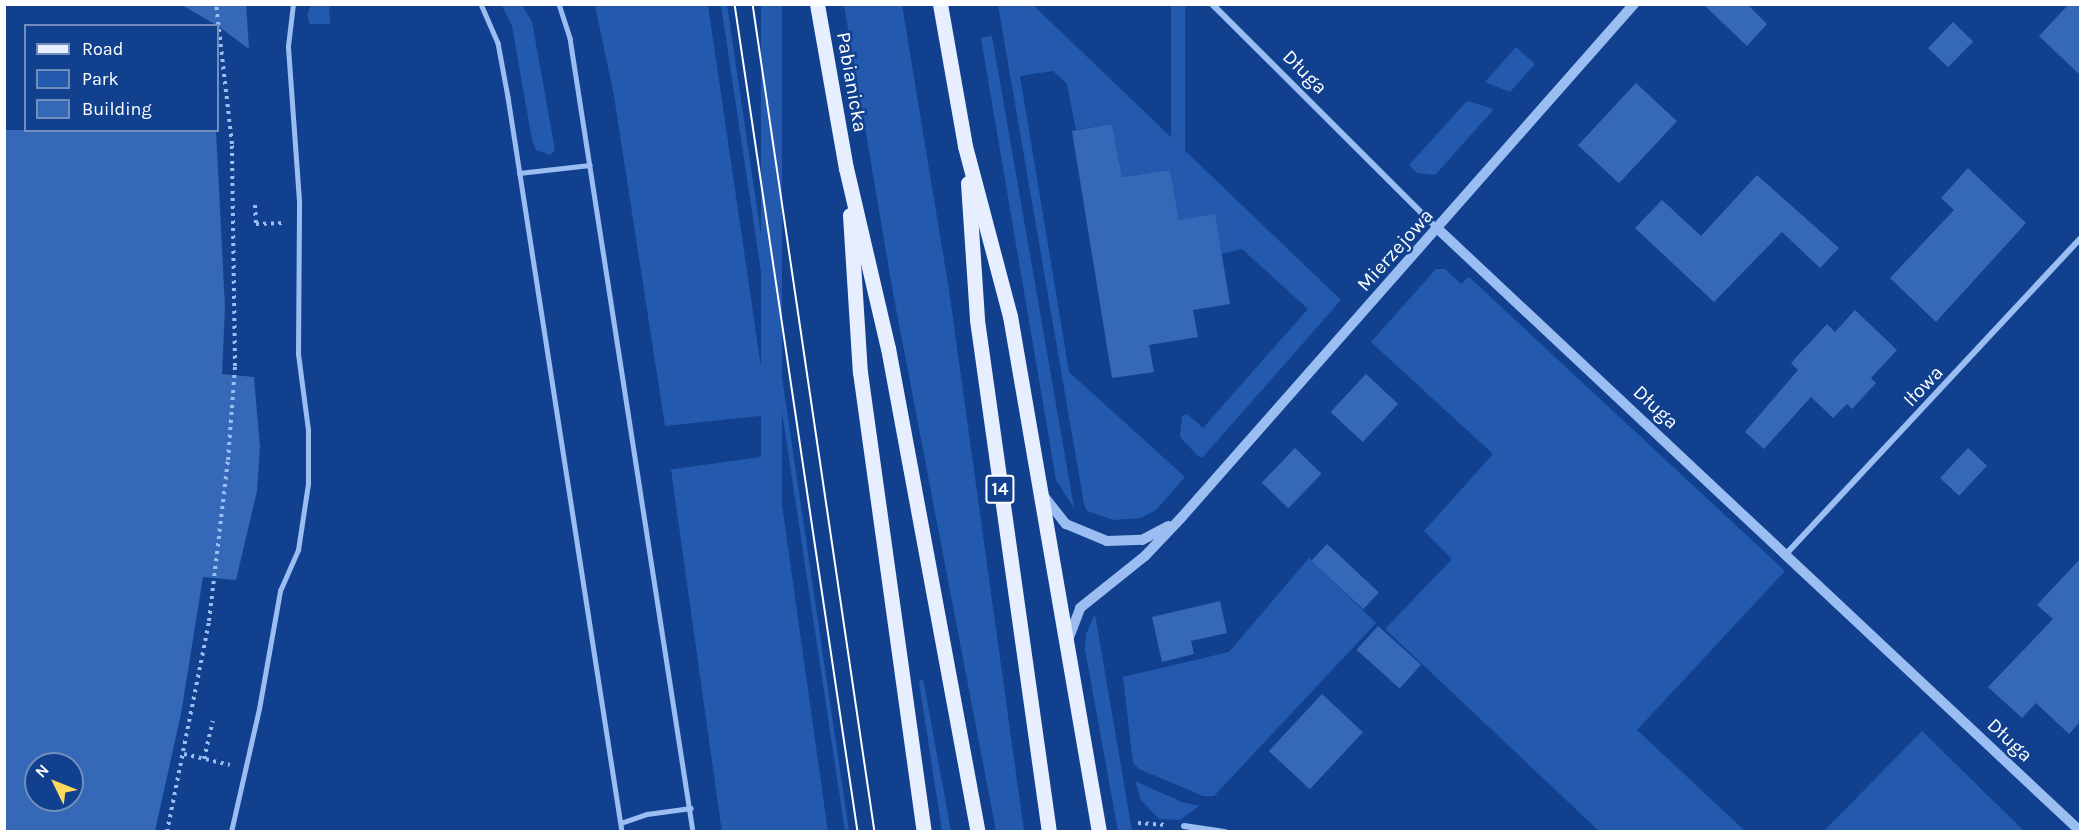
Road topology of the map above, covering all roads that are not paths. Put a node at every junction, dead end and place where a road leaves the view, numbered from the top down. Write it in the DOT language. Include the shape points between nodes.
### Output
graph roads {
  1 [pos="293,4"];
  2 [pos="481,4"];
  3 [pos="559,4"];
  4 [pos="817,4"];
  5 [pos="940,4"];
  6 [pos="1212,4"];
  7 [pos="1634,4"];
  8 [pos="965,146"];
  9 [pos="590,165"];
  10 [pos="846,168"];
  11 [pos="519,173"];
  12 [pos="1438,229"];
  13 [pos="2080,239"];
  14 [pos="1041,491"];
  15 [pos="1181,518"];
  16 [pos="1787,553"];
  17 [pos="1068,643"];
  18 [pos="690,808"];
  19 [pos="621,823"];
  20 [pos="1184,826"];
  21 [pos="231,831"];
  22 [pos="622,831"];
  23 [pos="693,831"];
  24 [pos="924,831"];
  25 [pos="978,831"];
  26 [pos="1049,831"];
  27 [pos="1099,831"];
  28 [pos="1225,831"];
  29 [pos="2080,831"];
  1 -- 21 [label="lane" via="288,46 299,222 298,354 308,430 308,484 298,550 280,591"];
  2 -- 11 [label="lane" via="498,43"];
  3 -- 9 [label="lane" via="570,38"];
  4 -- 10 [label="main road, Pabianicka"];
  5 -- 8 [label="main road, 14"];
  6 -- 12 [label="street, Długa"];
  7 -- 12 [label="street, Mierzejowa"];
  8 -- 14 [label="main road" via="1010,316"];
  8 -- 26 [label="main road, 14" via="977,320"];
  9 -- 11 [label="lane"];
  9 -- 18 [label="lane"];
  10 -- 24 [label="main road" via="860,372"];
  10 -- 25 [label="main road" via="888,348"];
  11 -- 19 [label="lane"];
  12 -- 15 [label="street, Mierzejowa"];
  12 -- 16 [label="street, Długa"];
  13 -- 16 [label="street, Iłowa"];
  14 -- 15 [label="street" via="1066,524 1107,541 1142,540"];
  14 -- 17 [label="main road"];
  15 -- 17 [label="street, Mierzejowa" via="1145,556 1080,608"];
  16 -- 29 [label="street, Długa"];
  17 -- 27 [label="main road"];
  18 -- 19 [label="lane" via="647,814"];
  18 -- 23 [label="lane"];
  19 -- 22 [label="lane"];
  20 -- 28 [label="street"];
}
